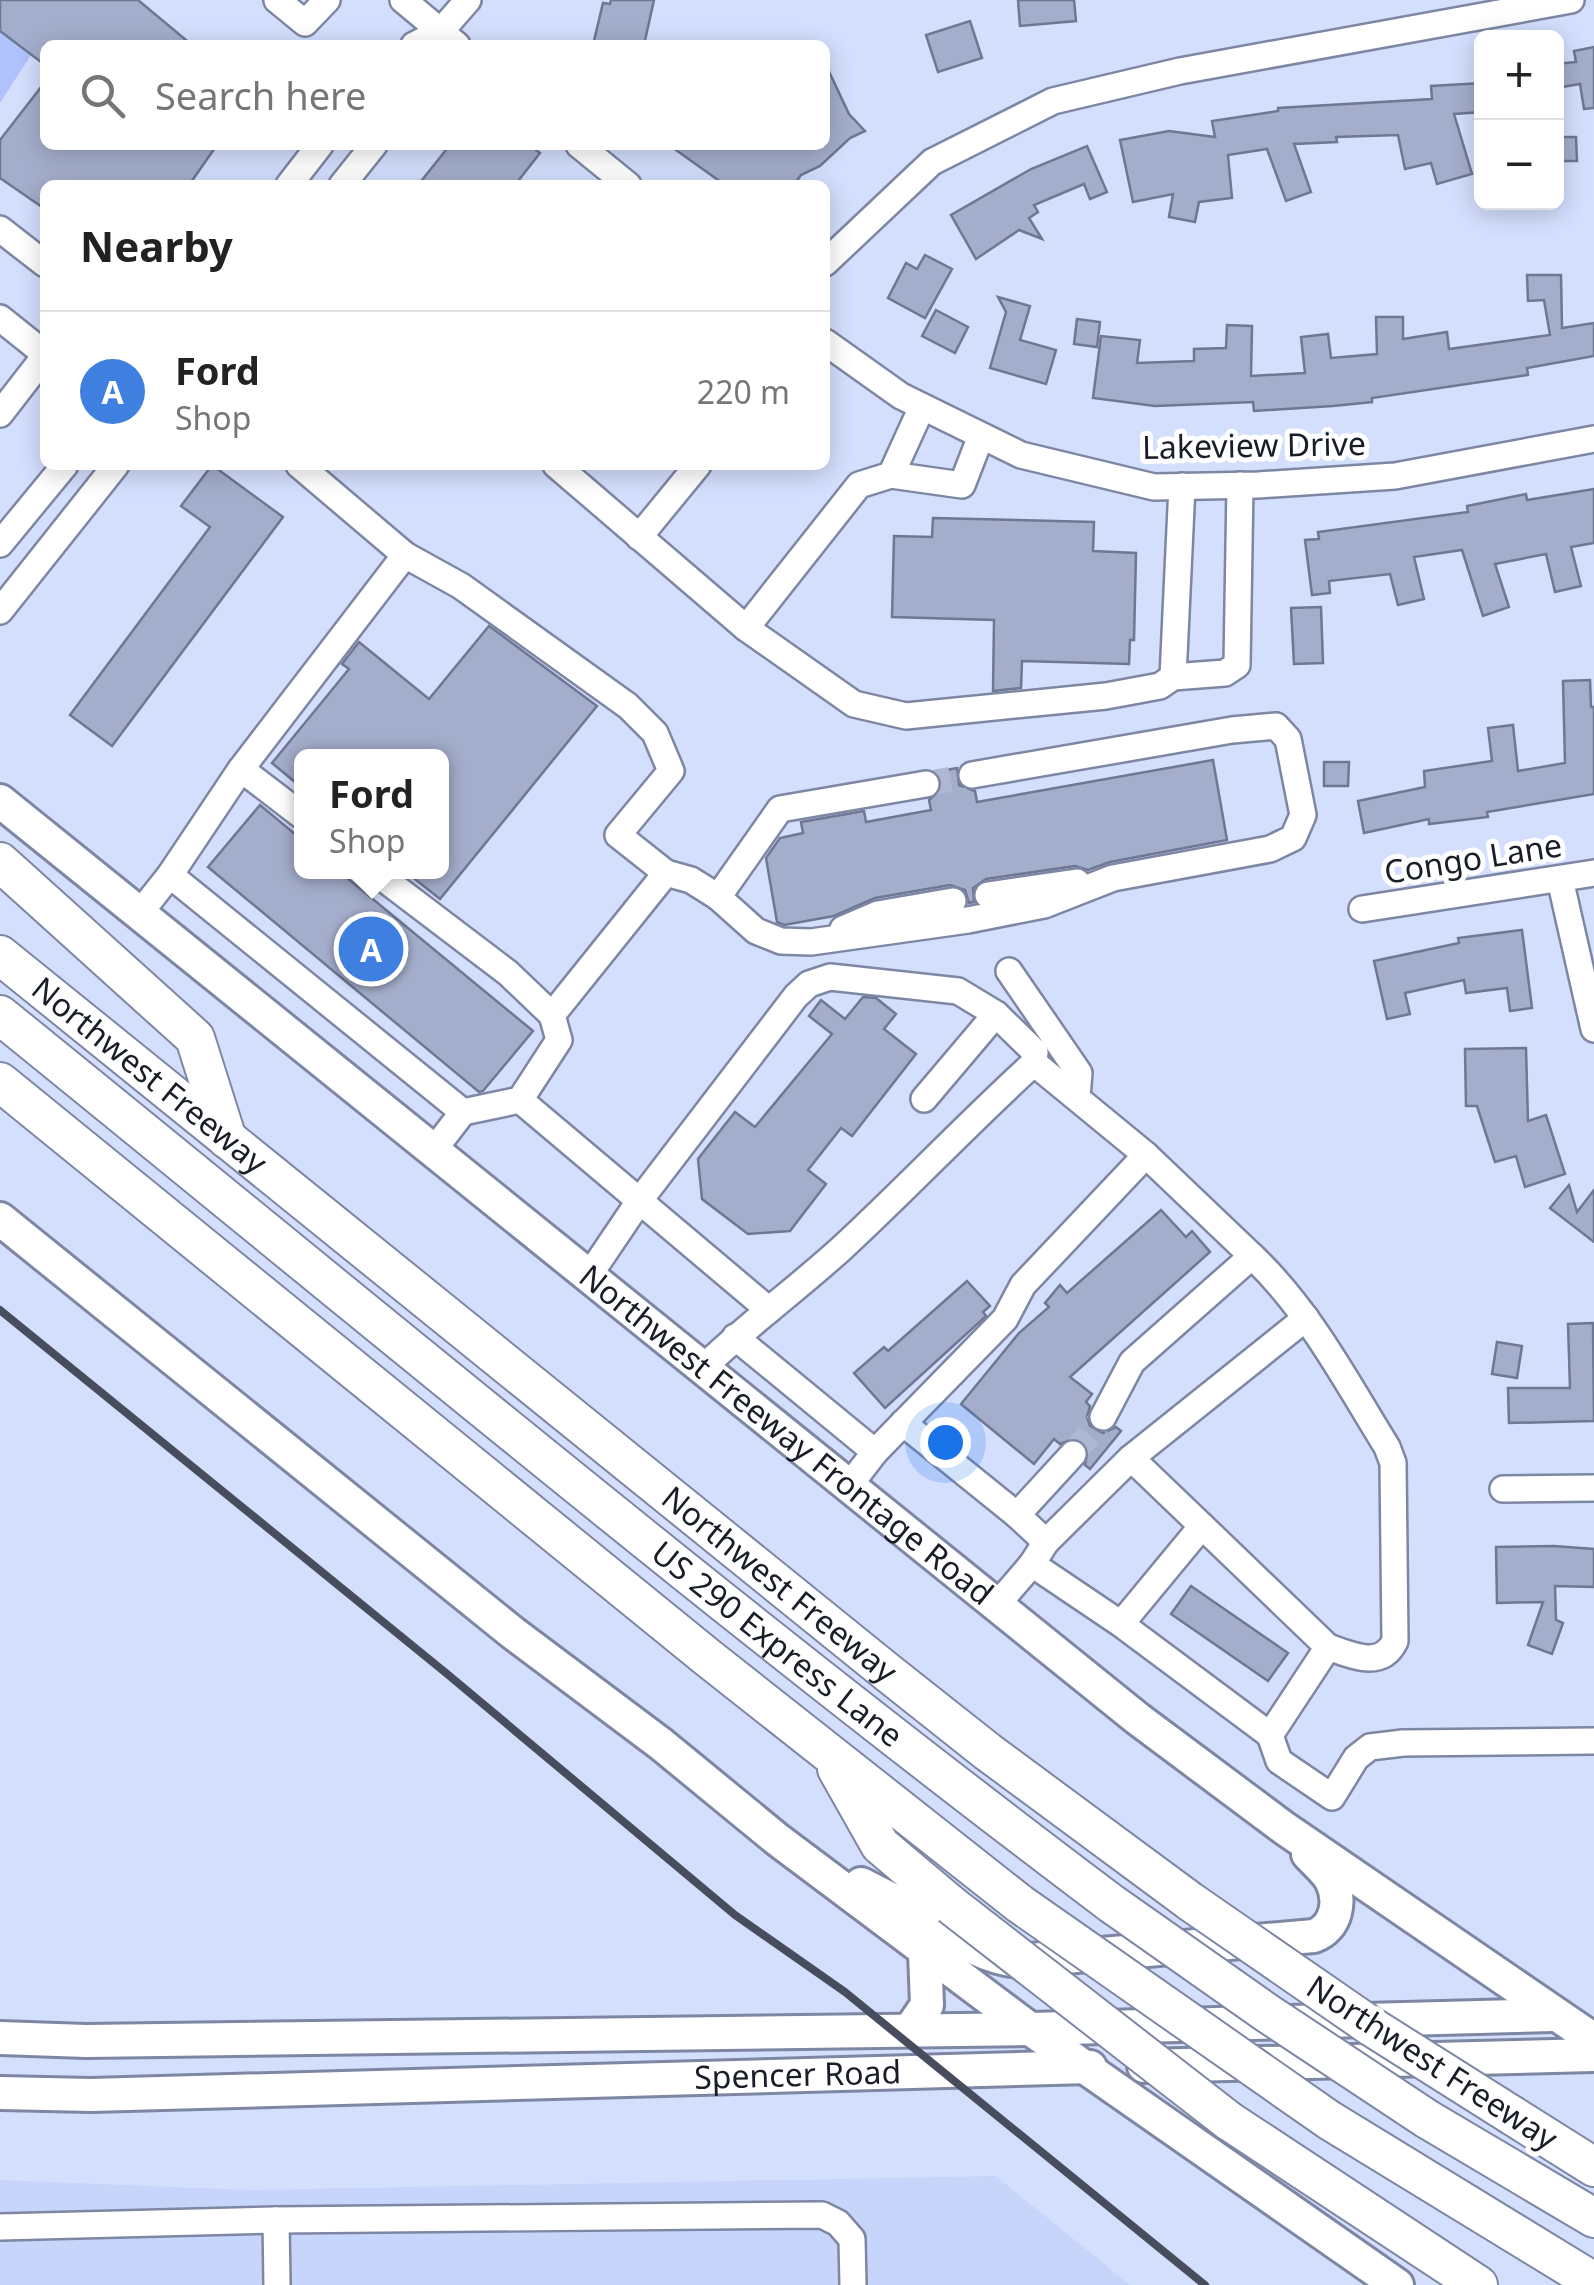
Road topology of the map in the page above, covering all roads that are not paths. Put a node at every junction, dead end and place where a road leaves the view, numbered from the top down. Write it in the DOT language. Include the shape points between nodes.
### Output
graph roads {
  1 [pos="277,0"];
  2 [pos="327,0"];
  3 [pos="403,0"];
  4 [pos="468,0"];
  5 [pos="1571,0"];
  6 [pos="445,40"];
  7 [pos="316,150"];
  8 [pos="370,150"];
  9 [pos="585,150"];
  10 [pos="293,180"];
  11 [pos="346,180"];
  12 [pos="622,180"];
  13 [pos="0,230"];
  14 [pos="830,258"];
  15 [pos="40,260"];
  16 [pos="0,318"];
  17 [pos="830,346"];
  18 [pos="40,351"];
  19 [pos="40,362"];
  20 [pos="922,406"];
  21 [pos="0,414"];
  22 [pos="981,436"];
  23 [pos="1594,440"];
  24 [pos="60,470"];
  25 [pos="112,470"];
  26 [pos="562,470"];
  27 [pos="694,470"];
  28 [pos="308,472"];
  29 [pos="890,475"];
  30 [pos="1240,485"];
  31 [pos="1182,486"];
  32 [pos="639,537"];
  33 [pos="0,544"];
  34 [pos="405,555"];
  35 [pos="0,611"];
  36 [pos="746,628"];
  37 [pos="1173,677"];
  38 [pos="241,769"];
  39 [pos="972,776"];
  40 [pos="926,784"];
  41 [pos="0,801"];
  42 [pos="294,810"];
  43 [pos="0,862"];
  44 [pos="666,873"];
  45 [pos="1594,873"];
  46 [pos="170,875"];
  47 [pos="1112,878"];
  48 [pos="383,879"];
  49 [pos="1560,879"];
  50 [pos="988,895"];
  51 [pos="718,897"];
  52 [pos="953,901"];
  53 [pos="1362,909"];
  54 [pos="139,914"];
  55 [pos="811,942"];
  56 [pos="0,955"];
  57 [pos="1009,971"];
  58 [pos="996,1014"];
  59 [pos="0,1015"];
  60 [pos="552,1016"];
  61 [pos="1594,1029"];
  62 [pos="1034,1063"];
  63 [pos="0,1082"];
  64 [pos="924,1098"];
  65 [pos="1077,1098"];
  66 [pos="520,1100"];
  67 [pos="463,1112"];
  68 [pos="228,1139"];
  69 [pos="434,1151"];
  70 [pos="1146,1155"];
  71 [pos="640,1200"];
  72 [pos="0,1220"];
  73 [pos="1252,1256"];
  74 [pos="588,1277"];
  75 [pos="770,1310"];
  76 [pos="1306,1318"];
  77 [pos="735,1336"];
  78 [pos="703,1368"];
  79 [pos="1104,1416"];
  80 [pos="903,1423"];
  81 [pos="875,1452"];
  82 [pos="1073,1454"];
  83 [pos="1131,1458"];
  84 [pos="848,1487"];
  85 [pos="1594,1488"];
  86 [pos="1504,1489"];
  87 [pos="1017,1515"];
  88 [pos="1202,1526"];
  89 [pos="1039,1553"];
  90 [pos="996,1606"];
  91 [pos="1122,1624"];
  92 [pos="1328,1647"];
  93 [pos="1270,1734"];
  94 [pos="1594,1741"];
  95 [pos="828,1754"];
  96 [pos="1284,1828"];
  97 [pos="778,1840"];
  98 [pos="925,1952"];
  99 [pos="1554,2014"];
  100 [pos="1030,2029"];
  101 [pos="910,2030"];
  102 [pos="0,2038"];
  103 [pos="1594,2040"];
  104 [pos="1594,2055"];
  105 [pos="1086,2067"];
  106 [pos="0,2093"];
  107 [pos="1594,2166"];
  108 [pos="1594,2218"];
  109 [pos="276,2220"];
  110 [pos="0,2227"];
  111 [pos="1594,2282"];
  112 [pos="277,2285"];
  113 [pos="853,2285"];
  114 [pos="1397,2285"];
  115 [pos="1478,2285"];
  1 -- 2 [label="street" via="305,23"];
  3 -- 6 [label="street"];
  4 -- 6 [label="street"];
  5 -- 14 [label="street" via="1180,71 1053,101 932,162"];
  7 -- 10 [label="street"];
  8 -- 11 [label="street"];
  9 -- 12 [label="street"];
  13 -- 15 [label="street"];
  16 -- 18 [label="street"];
  17 -- 20 [label="street, Lakeview Drive"];
  19 -- 21 [label="street"];
  20 -- 22 [label="street, Lakeview Drive"];
  20 -- 29 [label="street"];
  22 -- 29 [label="street" via="962,486"];
  22 -- 31 [label="street, Lakeview Drive" via="1020,455 1154,487"];
  23 -- 30 [label="street, Lakeview Drive" via="1395,476"];
  24 -- 33 [label="street"];
  25 -- 35 [label="street"];
  26 -- 32 [label="street"];
  27 -- 32 [label="street"];
  28 -- 34 [label="street"];
  29 -- 36 [label="street" via="859,485"];
  30 -- 31 [label="street, Lakeview Drive"];
  30 -- 37 [label="street" via="1237,665 1210,676"];
  31 -- 37 [label="street"];
  32 -- 36 [label="street"];
  34 -- 38 [label="street"];
  34 -- 44 [label="street" via="522,628 655,733 671,771 618,834"];
  36 -- 37 [label="street" via="854,704 906,716 1106,696 1160,686"];
  38 -- 42 [label="street"];
  38 -- 46 [label="street"];
  39 -- 47 [label="street" via="1260,726 1276,726 1288,738 1304,815 1292,838 1270,849"];
  40 -- 51 [label="street" via="780,809"];
  41 -- 54 [label="main road, Northwest Freeway Frontage Road"];
  43 -- 68 [label="highway" via="194,1038"];
  44 -- 51 [label="street"];
  44 -- 60 [label="street"];
  45 -- 49 [label="street, Congo Lane"];
  46 -- 54 [label="street"];
  46 -- 67 [label="street"];
  47 -- 50 [label="street"];
  47 -- 55 [label="street" via="1044,905"];
  48 -- 60 [label="street" via="508,973"];
  49 -- 53 [label="street, Congo Lane"];
  49 -- 61 [label="street"];
  51 -- 55 [label="street" via="756,931"];
  52 -- 55 [label="street" via="878,914"];
  54 -- 69 [label="main road, Northwest Freeway Frontage Road"];
  56 -- 68 [label="highway, Northwest Freeway"];
  57 -- 65 [label="street" via="1079,1073"];
  58 -- 62 [label="street" via="1035,1052"];
  58 -- 64 [label="street"];
  58 -- 71 [label="street" via="958,990 830,976 809,984"];
  59 -- 108 [label="highway, US 290 Express Lane, bridge" via="835,1691 1112,1904 1427,2118"];
  60 -- 66 [label="street" via="559,1040"];
  62 -- 65 [label="street"];
  62 -- 75 [label="street"];
  63 -- 95 [label="highway"];
  65 -- 70 [label="street"];
  66 -- 67 [label="street"];
  66 -- 71 [label="street"];
  67 -- 69 [label="street"];
  68 -- 107 [label="highway, Northwest Freeway, bridge" via="988,1752 1372,2027"];
  69 -- 74 [label="main road, Northwest Freeway Frontage Road"];
  70 -- 73 [label="street"];
  70 -- 80 [label="street" via="1023,1284 1005,1319"];
  71 -- 74 [label="street"];
  71 -- 75 [label="street"];
  72 -- 97 [label="main road"];
  73 -- 76 [label="street"];
  73 -- 79 [label="street" via="1132,1362"];
  74 -- 78 [label="main road, Northwest Freeway Frontage Road"];
  75 -- 77 [label="street"];
  76 -- 83 [label="street"];
  76 -- 92 [label="street" via="1393,1463 1395,1640 1377,1659"];
  77 -- 78 [label="street"];
  77 -- 81 [label="street"];
  78 -- 84 [label="main road, Northwest Freeway Frontage Road"];
  80 -- 81 [label="street"];
  80 -- 87 [label="street"];
  81 -- 84 [label="street"];
  82 -- 87 [label="street"];
  83 -- 88 [label="street"];
  83 -- 89 [label="street"];
  84 -- 90 [label="main road, Northwest Freeway Frontage Road"];
  85 -- 86 [label="street"];
  87 -- 89 [label="street"];
  88 -- 91 [label="street"];
  88 -- 92 [label="street"];
  89 -- 90 [label="street"];
  89 -- 91 [label="street"];
  90 -- 96 [label="main road, Northwest Freeway Frontage Road"];
  91 -- 93 [label="street"];
  92 -- 93 [label="street"];
  93 -- 94 [label="street" via="1279,1760 1332,1798 1370,1747"];
  95 -- 111 [label="highway, bridge" via="1020,1904 1330,2120"];
  95 -- 115 [label="highway, bridge" via="880,1845 951,1906 1229,2121"];
  96 -- 97 [label="main road" via="1331,1880 1336,1900 1326,1932 1018,1961 973,1950 920,1914"];
  96 -- 99 [label="main road, Northwest Freeway Frontage Road"];
  97 -- 98 [label="main road"];
  98 -- 100 [label="main road"];
  98 -- 101 [label="main road" via="927,2005"];
  99 -- 100 [label="main road, Spencer Road"];
  99 -- 103 [label="main road, Northwest Freeway Frontage Road"];
  100 -- 101 [label="main road, Spencer Road"];
  100 -- 105 [label="main road"];
  101 -- 102 [label="main road, Spencer Road"];
  104 -- 105 [label="main road, Spencer Road"];
  105 -- 106 [label="main road, Spencer Road"];
  105 -- 114 [label="main road"];
  109 -- 110 [label="street"];
  109 -- 112 [label="street"];
  109 -- 113 [label="street" via="822,2215 852,2239"];
}
